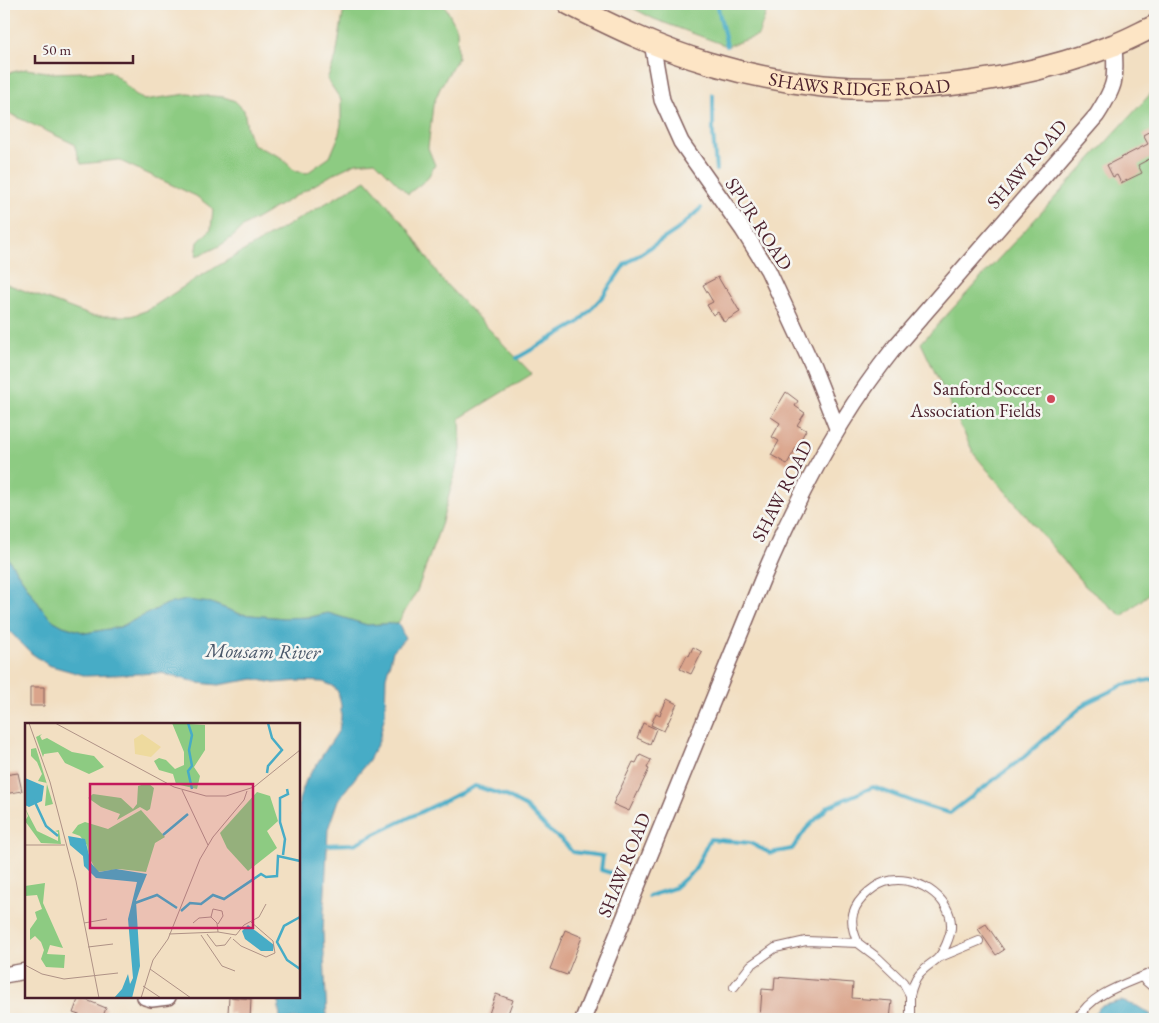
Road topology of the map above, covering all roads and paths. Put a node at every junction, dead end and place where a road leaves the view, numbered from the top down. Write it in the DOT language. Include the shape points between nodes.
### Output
graph roads {
  1 [pos="569,4"];
  2 [pos="1155,26"];
  3 [pos="652,43"];
  4 [pos="1114,45"];
  5 [pos="837,428"];
  6 [pos="979,941"];
  7 [pos="858,943"];
  8 [pos="938,958"];
  9 [pos="25,971"];
  10 [pos="1155,971"];
  11 [pos="4,975"];
  12 [pos="1141,977"];
  13 [pos="734,987"];
  14 [pos="1155,989"];
  15 [pos="910,995"];
  16 [pos="583,1019"];
  17 [pos="910,1019"];
  18 [pos="1078,1019"];
  1 -- 3 [label="main road, SHAWS RIDGE ROAD"];
  2 -- 4 [label="main road, SHAWS RIDGE ROAD"];
  3 -- 4 [label="main road, SHAWS RIDGE ROAD" via="708,63 777,79 824,86 894,88 966,83 1036,69"];
  3 -- 5 [label="street, SPUR ROAD" via="662,100 681,142 744,230 768,270"];
  4 -- 5 [label="street, SHAW ROAD" via="1115,81 1111,94 1097,115 908,331 875,371"];
  5 -- 16 [label="street, SHAW ROAD" via="783,530"];
  6 -- 8 [label="lane"];
  7 -- 8 [label="lane" via="851,916 858,902 868,891 886,882 909,882 941,898 948,909 951,928"];
  7 -- 13 [label="lane" via="806,941 775,948 752,965"];
  7 -- 15 [label="lane" via="904,982"];
  8 -- 15 [label="lane" via="920,973"];
  9 -- 11 [label="street"];
  10 -- 12 [label="lane"];
  12 -- 14 [label="lane"];
  12 -- 18 [label="lane" via="1108,992 1082,1011"];
  15 -- 17 [label="lane"];
}
